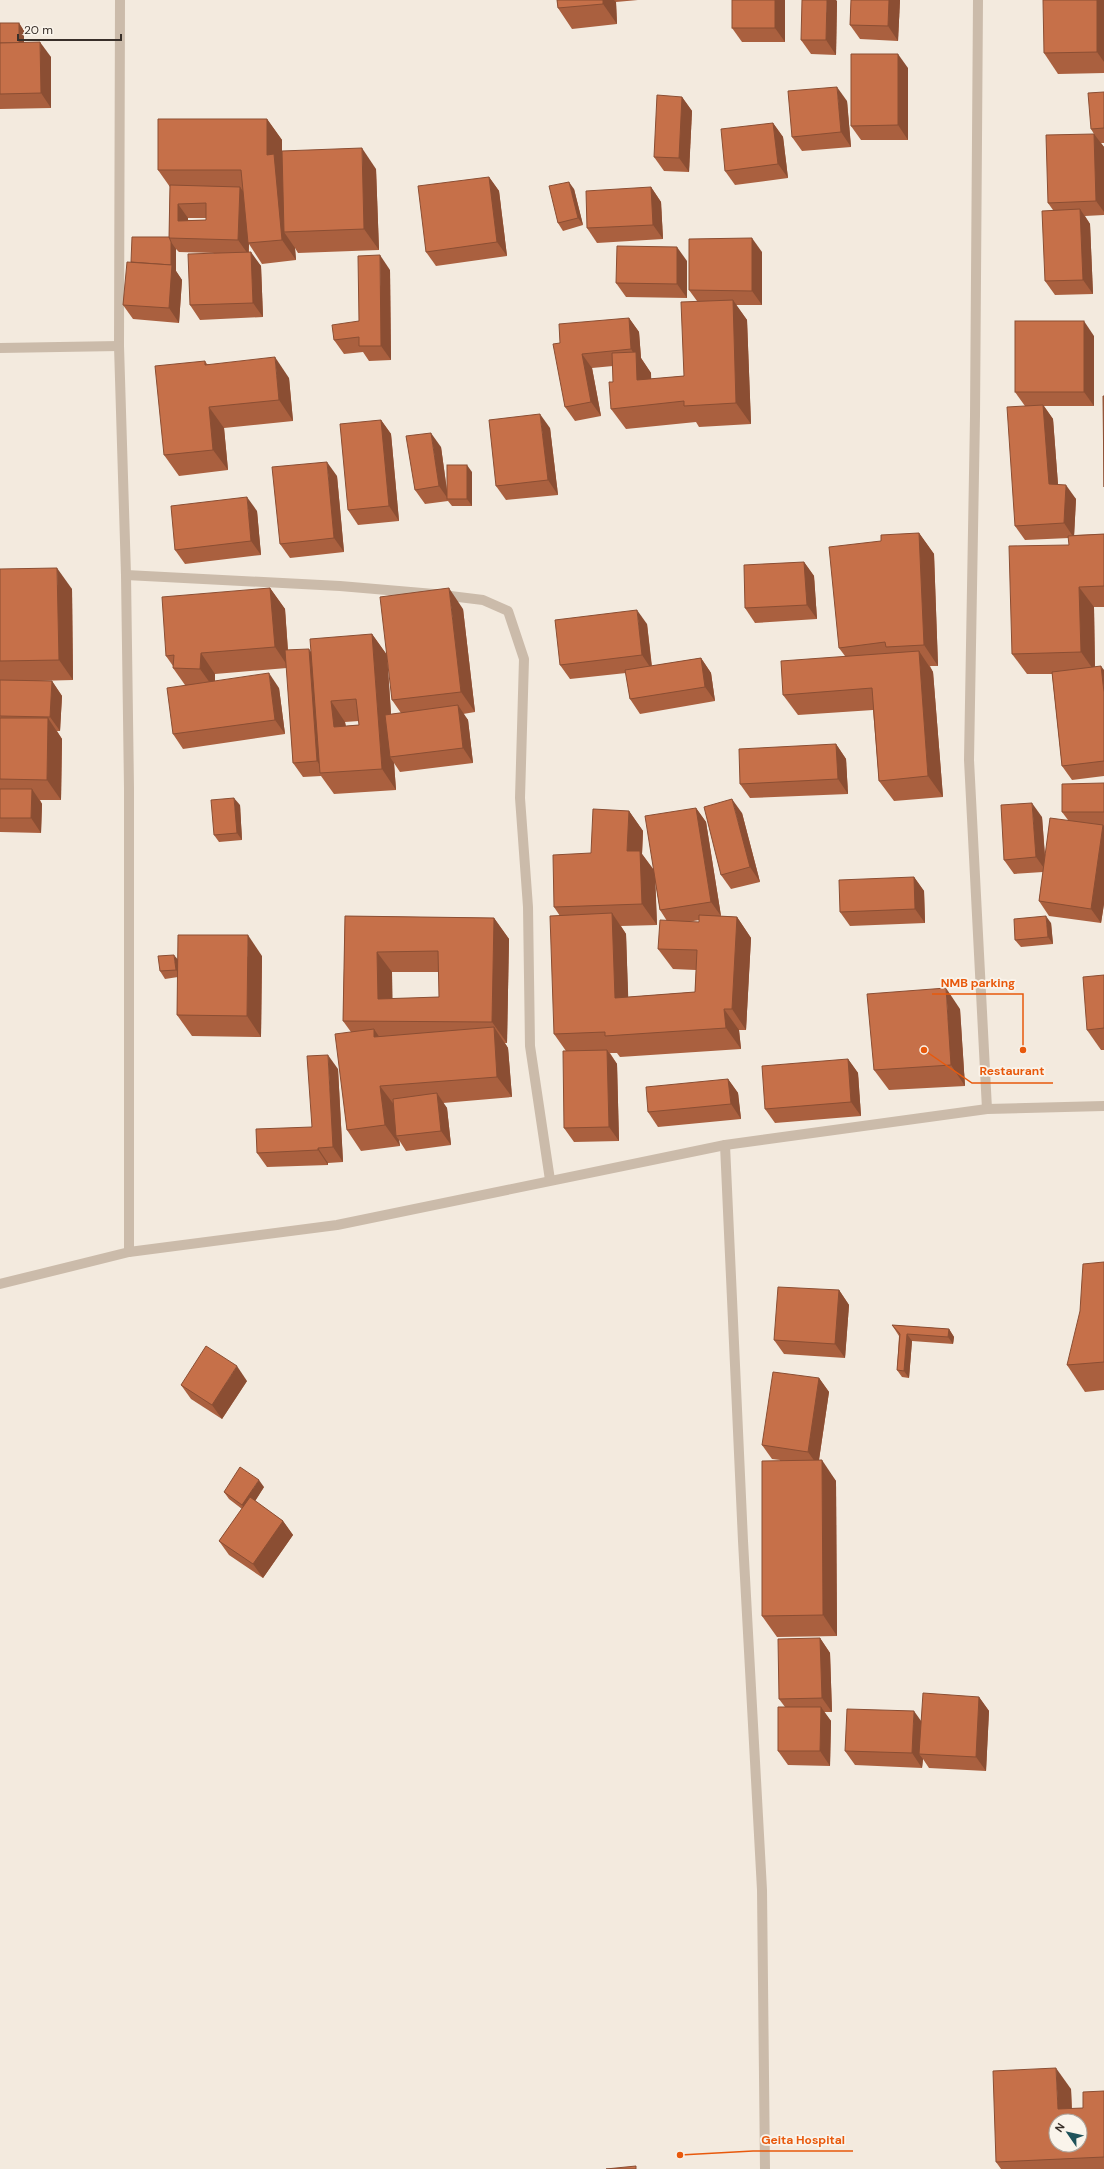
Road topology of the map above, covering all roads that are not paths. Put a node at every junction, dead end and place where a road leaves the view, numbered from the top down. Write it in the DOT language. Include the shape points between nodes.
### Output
graph roads {
  1 [pos="120,0"];
  2 [pos="978,0"];
  3 [pos="119,346"];
  4 [pos="0,348"];
  5 [pos="126,575"];
  6 [pos="1104,1106"];
  7 [pos="987,1109"];
  8 [pos="725,1145"];
  9 [pos="550,1180"];
  10 [pos="129,1252"];
  11 [pos="0,1284"];
  12 [pos="765,2169"];
  1 -- 3 [label="street"];
  2 -- 7 [label="street" via="976,408 969,760"];
  3 -- 4 [label="street"];
  3 -- 5 [label="street"];
  5 -- 9 [label="street" via="340,586 434,594 483,600 508,611 524,659 520,798 528,907 530,1046"];
  5 -- 10 [label="street"];
  6 -- 7 [label="street"];
  7 -- 8 [label="street"];
  8 -- 9 [label="street"];
  8 -- 12 [label="street" via="742,1533 762,1890"];
  9 -- 10 [label="street" via="337,1225"];
  10 -- 11 [label="street"];
}
